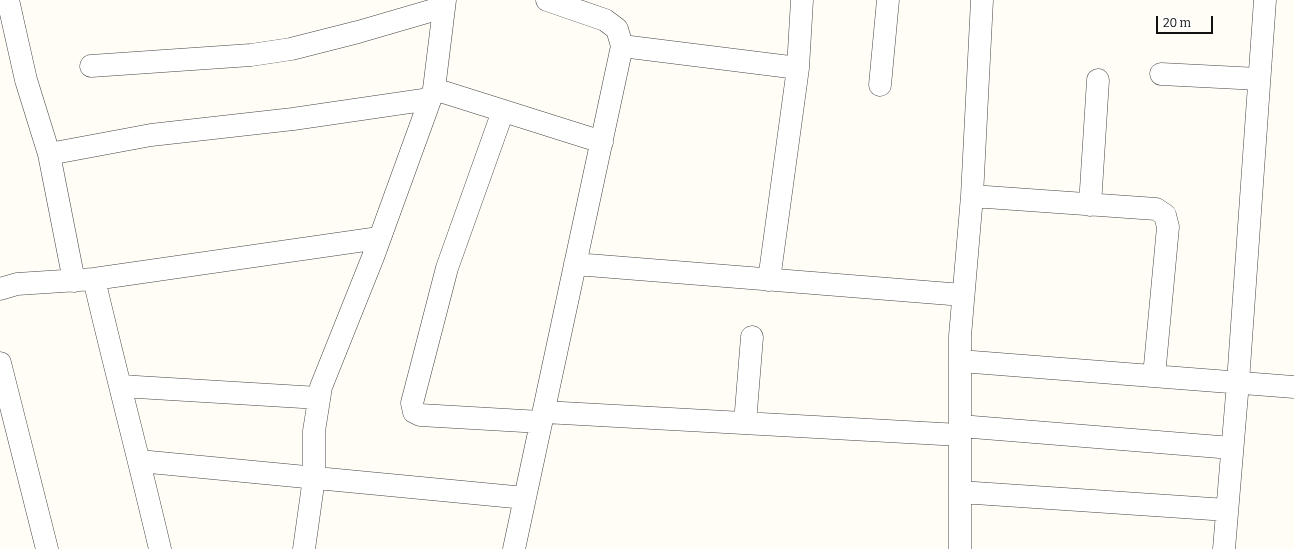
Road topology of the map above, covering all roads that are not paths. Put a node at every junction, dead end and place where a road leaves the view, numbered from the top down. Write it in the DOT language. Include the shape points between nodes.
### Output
graph roads {
  1 [pos="8,0"];
  2 [pos="547,0"];
  3 [pos="802,0"];
  4 [pos="888,0"];
  5 [pos="982,0"];
  6 [pos="1265,0"];
  7 [pos="444,4"];
  8 [pos="622,46"];
  9 [pos="91,66"];
  10 [pos="798,68"];
  11 [pos="1161,74"];
  12 [pos="1259,79"];
  13 [pos="1098,80"];
  14 [pos="880,84"];
  15 [pos="432,94"];
  16 [pos="503,111"];
  17 [pos="602,142"];
  18 [pos="49,154"];
  19 [pos="972,196"];
  20 [pos="1090,205"];
  21 [pos="379,238"];
  22 [pos="575,264"];
  23 [pos="84,280"];
  24 [pos="769,280"];
  25 [pos="0,289"];
  26 [pos="963,295"];
  27 [pos="752,337"];
  28 [pos="0,362"];
  29 [pos="960,362"];
  30 [pos="1154,376"];
  31 [pos="1238,382"];
  32 [pos="120,386"];
  33 [pos="1294,387"];
  34 [pos="320,398"];
  35 [pos="542,417"];
  36 [pos="745,423"];
  37 [pos="960,431"];
  38 [pos="1232,448"];
  39 [pos="139,461"];
  40 [pos="314,478"];
  41 [pos="960,492"];
  42 [pos="525,498"];
  43 [pos="1227,510"];
  44 [pos="47,549"];
  45 [pos="160,549"];
  46 [pos="304,549"];
  47 [pos="514,549"];
  48 [pos="960,549"];
  49 [pos="1224,549"];
  1 -- 18 [label="street" via="26,80"];
  2 -- 8 [label="street" via="605,20 617,29"];
  3 -- 10 [label="street"];
  4 -- 14 [label="street"];
  5 -- 19 [label="street"];
  6 -- 12 [label="street"];
  7 -- 9 [label="street" via="358,32 291,49 244,56"];
  7 -- 15 [label="street"];
  8 -- 10 [label="street"];
  8 -- 17 [label="street"];
  10 -- 24 [label="street"];
  11 -- 12 [label="street"];
  12 -- 31 [label="street"];
  13 -- 20 [label="street"];
  15 -- 16 [label="street"];
  15 -- 18 [label="street" via="294,119 151,135"];
  15 -- 21 [label="street"];
  16 -- 17 [label="street"];
  16 -- 35 [label="street" via="447,268 412,403 414,412 420,416"];
  17 -- 22 [label="street"];
  18 -- 23 [label="street"];
  19 -- 20 [label="street"];
  19 -- 26 [label="street"];
  20 -- 30 [label="street" via="1156,209 1165,215 1168,226"];
  21 -- 23 [label="street"];
  21 -- 34 [label="street" via="321,387"];
  22 -- 24 [label="street"];
  22 -- 35 [label="street"];
  23 -- 25 [label="street" via="17,284"];
  23 -- 32 [label="street"];
  24 -- 26 [label="street"];
  26 -- 29 [label="street"];
  27 -- 36 [label="street"];
  28 -- 44 [label="street"];
  29 -- 30 [label="street"];
  29 -- 37 [label="street"];
  30 -- 31 [label="street"];
  31 -- 33 [label="street"];
  31 -- 38 [label="street"];
  32 -- 34 [label="street"];
  32 -- 39 [label="street"];
  34 -- 40 [label="street" via="314,431"];
  35 -- 36 [label="street"];
  35 -- 42 [label="street"];
  36 -- 37 [label="street"];
  37 -- 38 [label="street"];
  37 -- 41 [label="street"];
  38 -- 43 [label="street"];
  39 -- 40 [label="street"];
  39 -- 45 [label="street"];
  40 -- 42 [label="street"];
  40 -- 46 [label="street"];
  41 -- 43 [label="street"];
  41 -- 48 [label="street"];
  42 -- 47 [label="street"];
  43 -- 49 [label="street"];
}
